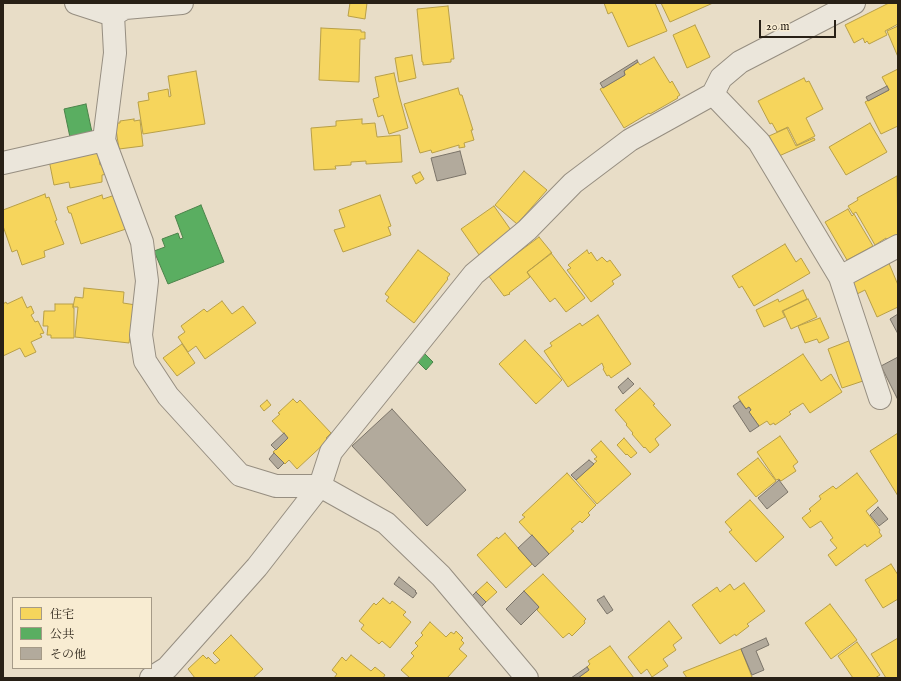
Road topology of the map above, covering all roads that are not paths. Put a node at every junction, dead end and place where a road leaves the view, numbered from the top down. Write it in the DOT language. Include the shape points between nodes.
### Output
graph roads {
  1 [pos="76,3"];
  2 [pos="182,3"];
  3 [pos="854,3"];
  4 [pos="113,15"];
  5 [pos="713,94"];
  6 [pos="104,140"];
  7 [pos="3,164"];
  8 [pos="898,246"];
  9 [pos="840,277"];
  10 [pos="880,398"];
  11 [pos="320,486"];
  12 [pos="151,678"];
  13 [pos="527,678"];
  1 -- 4 [label="street"];
  2 -- 4 [label="street" via="125,8"];
  3 -- 5 [label="street" via="740,62 721,78"];
  4 -- 6 [label="street" via="115,53"];
  5 -- 9 [label="street" via="759,142"];
  5 -- 11 [label="street" via="630,140 572,182 527,230 474,274 331,452"];
  6 -- 7 [label="street"];
  6 -- 11 [label="street" via="142,242 147,281 141,335 145,361 168,396 240,475 276,486"];
  8 -- 9 [label="street"];
  9 -- 10 [label="street"];
  11 -- 12 [label="street" via="258,567 167,668"];
  11 -- 13 [label="street" via="386,523 441,576"];
}
